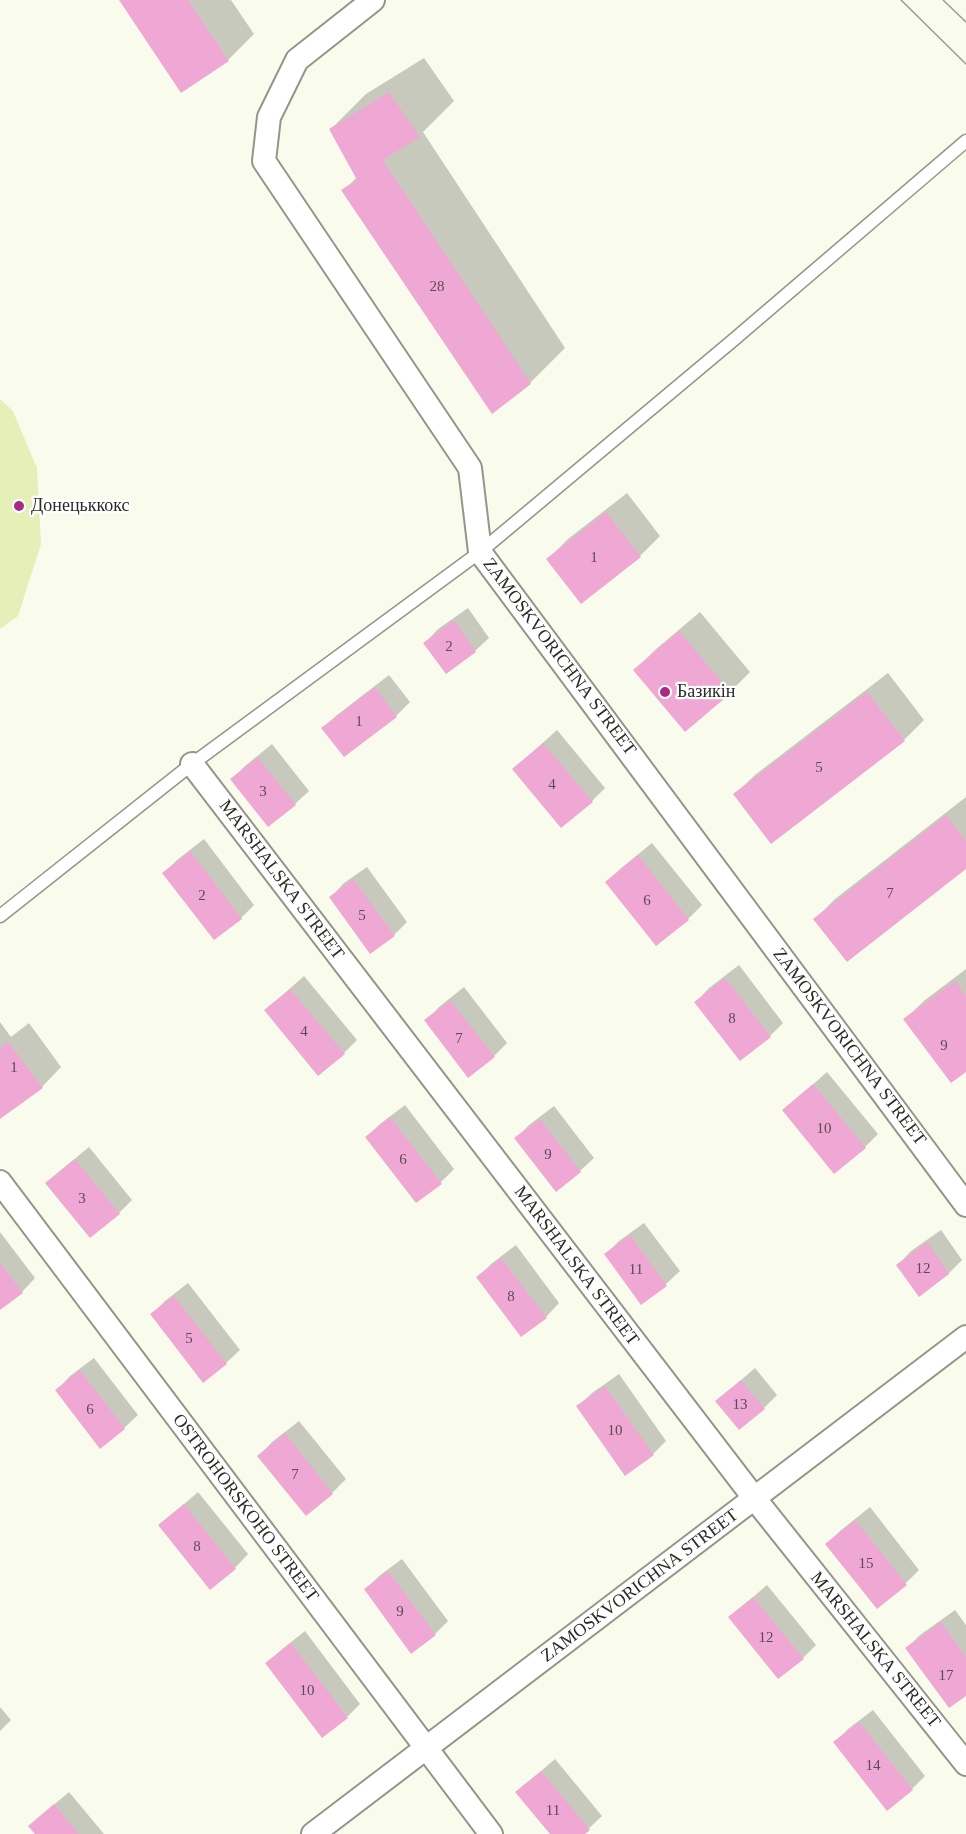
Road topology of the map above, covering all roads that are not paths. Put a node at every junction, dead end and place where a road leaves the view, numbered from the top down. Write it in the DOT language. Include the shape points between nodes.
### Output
graph roads {
  1 [pos="373,0"];
  2 [pos="966,141"];
  3 [pos="480,552"];
  4 [pos="192,764"];
  5 [pos="0,916"];
  6 [pos="0,1182"];
  7 [pos="966,1205"];
  8 [pos="966,1337"];
  9 [pos="755,1499"];
  10 [pos="425,1748"];
  11 [pos="966,1764"];
  12 [pos="313,1834"];
  13 [pos="491,1834"];
  1 -- 3 [label="street, ZAMOSKVORICHNA STREET" via="297,60 269,117 264,161 470,468"];
  2 -- 3 [label="lane"];
  3 -- 4 [label="lane"];
  3 -- 7 [label="street, ZAMOSKVORICHNA STREET"];
  4 -- 5 [label="lane"];
  4 -- 9 [label="street, MARSHALSKA STREET"];
  6 -- 10 [label="street, OSTROHORSKOHO STREET"];
  8 -- 9 [label="street, ZAMOSKVORICHNA STREET"];
  9 -- 10 [label="street, ZAMOSKVORICHNA STREET"];
  9 -- 11 [label="street, MARSHALSKA STREET"];
  10 -- 12 [label="street, ZAMOSKVORICHNA STREET"];
  10 -- 13 [label="street, OSTROHORSKOHO STREET"];
}
